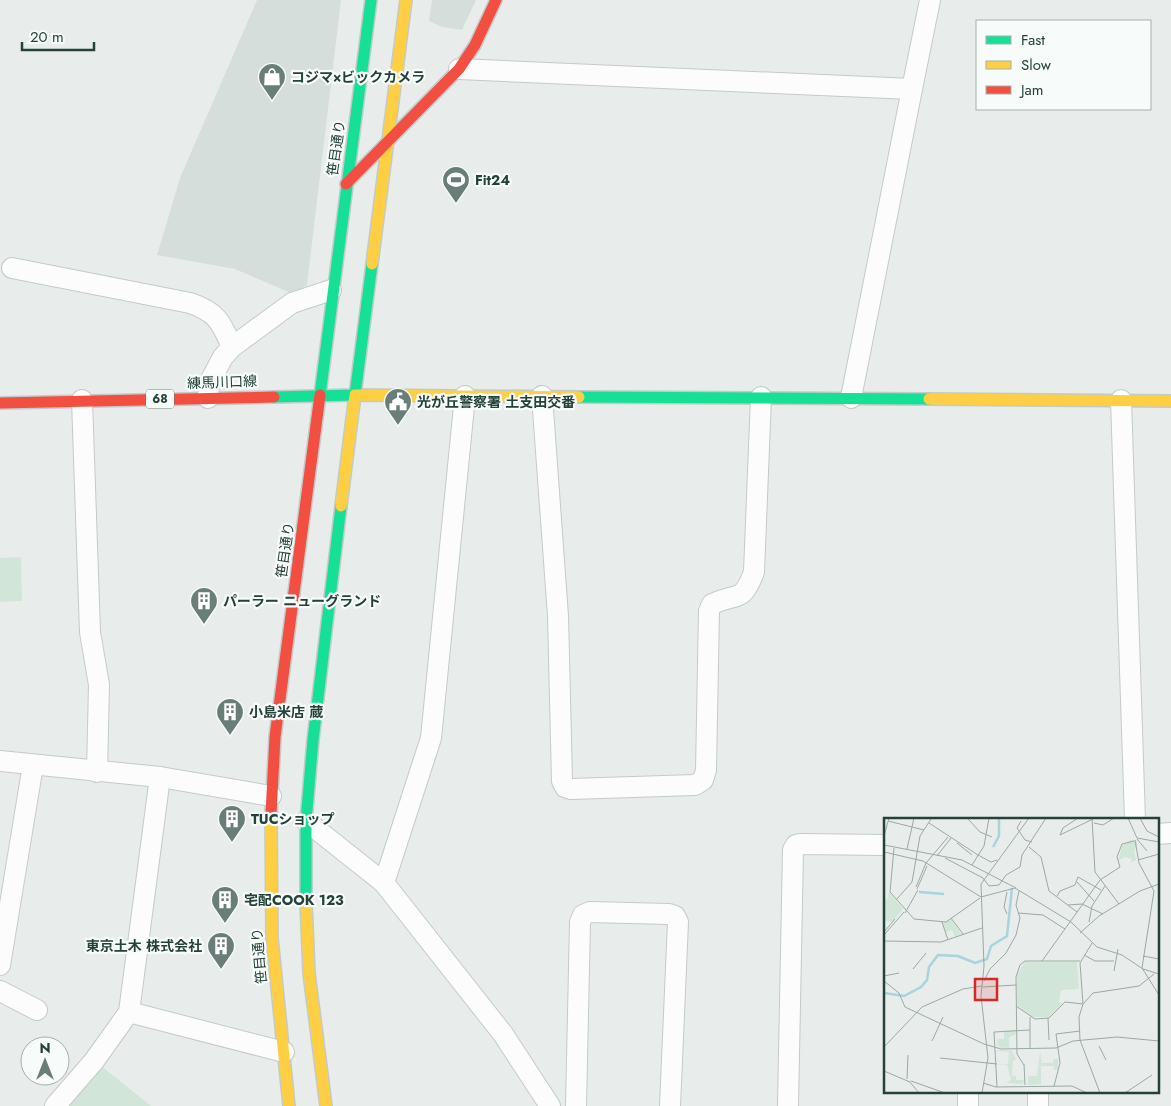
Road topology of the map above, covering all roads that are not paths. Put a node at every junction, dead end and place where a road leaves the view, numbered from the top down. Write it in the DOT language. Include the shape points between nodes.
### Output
graph roads {
  1 [pos="371,0"];
  2 [pos="406,0"];
  3 [pos="496,0"];
  4 [pos="930,0"];
  5 [pos="459,69"];
  6 [pos="912,89"];
  7 [pos="387,144"];
  8 [pos="346,184"];
  9 [pos="12,268"];
  10 [pos="332,290"];
  11 [pos="232,347"];
  12 [pos="320,395"];
  13 [pos="354,395"];
  14 [pos="465,396"];
  15 [pos="542,396"];
  16 [pos="761,397"];
  17 [pos="208,398"];
  18 [pos="851,398"];
  19 [pos="82,400"];
  20 [pos="1120,400"];
  21 [pos="1171,401"];
  22 [pos="0,403"];
  23 [pos="0,761"];
  24 [pos="34,765"];
  25 [pos="97,772"];
  26 [pos="160,777"];
  27 [pos="271,796"];
  28 [pos="1135,818"];
  29 [pos="306,822"];
  30 [pos="1171,833"];
  31 [pos="1158,834"];
  32 [pos="884,845"];
  33 [pos="384,883"];
  34 [pos="0,964"];
  35 [pos="0,991"];
  36 [pos="37,1010"];
  37 [pos="129,1012"];
  38 [pos="284,1052"];
  39 [pos="55,1106"];
  40 [pos="289,1106"];
  41 [pos="326,1106"];
  42 [pos="550,1106"];
  43 [pos="576,1106"];
  44 [pos="670,1106"];
  45 [pos="788,1106"];
  1 -- 8 [label="main road, 笹目通り"];
  2 -- 7 [label="main road"];
  3 -- 5 [label="main road" via="475,45"];
  4 -- 6 [label="street"];
  5 -- 6 [label="street"];
  5 -- 7 [label="main road"];
  6 -- 18 [label="street"];
  7 -- 8 [label="main road"];
  7 -- 13 [label="main road"];
  8 -- 10 [label="main road, 笹目通り"];
  9 -- 11 [label="street" via="208,309 219,320"];
  10 -- 11 [label="street" via="292,303"];
  10 -- 12 [label="main road, 笹目通り"];
  11 -- 17 [label="street" via="209,383"];
  12 -- 13 [label="main road, 練馬川口線 / 68"];
  12 -- 17 [label="main road, 練馬川口線 / 68"];
  12 -- 27 [label="main road, 笹目通り" via="275,737"];
  13 -- 14 [label="main road, 練馬川口線"];
  13 -- 29 [label="main road"];
  14 -- 15 [label="main road, 練馬川口線"];
  14 -- 33 [label="street" via="431,738"];
  15 -- 16 [label="main road, 練馬川口線"];
  15 -- 16 [label="street" via="558,616 562,781 571,789 695,785 703,780 706,770 710,611 712,604 743,594 754,572"];
  16 -- 18 [label="main road, 練馬川口線"];
  17 -- 19 [label="main road, 練馬川口線 / 68"];
  18 -- 20 [label="main road, 練馬川口線"];
  19 -- 22 [label="main road, 練馬川口線 / 68"];
  19 -- 25 [label="street" via="90,632 99,685"];
  20 -- 21 [label="main road, 練馬川口線"];
  20 -- 28 [label="street"];
  23 -- 24 [label="street"];
  24 -- 25 [label="street"];
  24 -- 34 [label="street"];
  25 -- 26 [label="street"];
  26 -- 27 [label="street"];
  26 -- 37 [label="street"];
  27 -- 38 [label="main road, 笹目通り" via="272,938"];
  29 -- 33 [label="street"];
  29 -- 41 [label="main road" via="309,964"];
  30 -- 31 [label="street"];
  32 -- 45 [label="street" via="800,844 793,850"];
  33 -- 42 [label="street" via="504,1034"];
  35 -- 36 [label="street"];
  37 -- 38 [label="street"];
  37 -- 39 [label="street" via="94,1061"];
  38 -- 40 [label="main road, 笹目通り"];
  43 -- 44 [label="street" via="580,922 583,915 590,912 669,914 678,922"];
}
